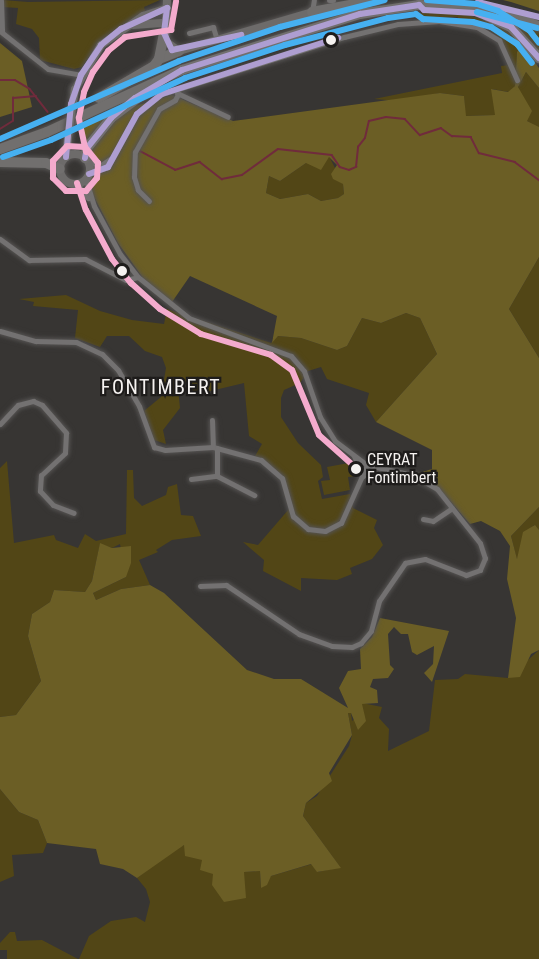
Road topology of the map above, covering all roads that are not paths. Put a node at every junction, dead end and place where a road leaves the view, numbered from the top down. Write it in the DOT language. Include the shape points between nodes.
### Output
graph roads {
  1 [pos="0,0"];
  2 [pos="314,0"];
  3 [pos="377,0"];
  4 [pos="399,0"];
  5 [pos="459,0"];
  6 [pos="167,4"];
  7 [pos="419,5"];
  8 [pos="312,12"];
  9 [pos="538,20"];
  10 [pos="164,28"];
  11 [pos="122,29"];
  12 [pos="1,31"];
  13 [pos="189,33"];
  14 [pos="217,42"];
  15 [pos="179,51"];
  16 [pos="539,58"];
  17 [pos="159,59"];
  18 [pos="182,70"];
  19 [pos="81,75"];
  20 [pos="517,80"];
  21 [pos="175,93"];
  22 [pos="99,98"];
  23 [pos="228,117"];
  24 [pos="69,129"];
  25 [pos="0,142"];
  26 [pos="0,149"];
  27 [pos="114,156"];
  28 [pos="66,157"];
  29 [pos="84,158"];
  30 [pos="0,162"];
  31 [pos="60,169"];
  32 [pos="84,179"];
  33 [pos="148,201"];
  34 [pos="0,239"];
  35 [pos="138,277"];
  36 [pos="0,331"];
  37 [pos="212,420"];
  38 [pos="0,424"];
  39 [pos="215,447"];
  40 [pos="354,456"];
  41 [pos="367,465"];
  42 [pos="217,476"];
  43 [pos="363,476"];
  44 [pos="191,479"];
  45 [pos="254,495"];
  46 [pos="452,508"];
  47 [pos="74,513"];
  48 [pos="423,519"];
  49 [pos="200,586"];
  1 -- 12 [label="street"];
  2 -- 8 [label="street"];
  3 -- 8 [label="highway"];
  4 -- 22 [label="highway" via="322,17 233,45"];
  5 -- 9 [label="highway"];
  6 -- 10 [label="street"];
  6 -- 11 [label="street"];
  7 -- 9 [label="highway"];
  7 -- 16 [label="highway" via="424,10 475,13 495,19 523,37"];
  7 -- 18 [label="highway" via="325,23"];
  8 -- 14 [label="street"];
  10 -- 11 [label="street" via="135,24"];
  10 -- 15 [label="street" via="168,46"];
  10 -- 17 [label="highway"];
  11 -- 19 [label="street" via="101,45"];
  12 -- 19 [label="street" via="48,69"];
  13 -- 14 [label="street" via="213,27"];
  14 -- 15 [label="street"];
  15 -- 17 [label="highway"];
  17 -- 22 [label="highway" via="148,70"];
  18 -- 26 [label="highway" via="47,132"];
  18 -- 29 [label="highway" via="135,98 111,118 87,148"];
  19 -- 24 [label="street, bridge"];
  20 -- 21 [label="street" via="499,40 467,24 420,21 344,37"];
  21 -- 23 [label="street"];
  21 -- 27 [label="street" via="147,104 137,114"];
  21 -- 33 [label="street" via="176,100 153,118 135,152 134,177 138,190"];
  22 -- 25 [label="highway" via="46,125"];
  24 -- 28 [label="street"];
  24 -- 29 [label="street"];
  27 -- 29 [label="street" via="102,165"];
  27 -- 32 [label="street" via="108,167"];
  28 -- 29 [label="street"];
  28 -- 31 [label="street"];
  29 -- 32 [label="street"];
  30 -- 31 [label="highway" via="46,164"];
  31 -- 32 [label="street" via="66,181"];
  32 -- 35 [label="street" via="120,254"];
  34 -- 35 [label="street" via="29,260 85,259 126,280"];
  35 -- 40 [label="street" via="189,318 291,356 309,380 327,430"];
  36 -- 39 [label="street" via="22,339 76,342 91,348 118,370 139,406 154,447"];
  37 -- 39 [label="street"];
  38 -- 47 [label="street" via="18,405 33,401 42,405 66,433 65,453 41,475 40,491 53,506"];
  39 -- 42 [label="street"];
  39 -- 43 [label="street" via="270,465 286,486 293,516 302,526 316,531 334,528 346,517"];
  40 -- 41 [label="street"];
  40 -- 43 [label="street"];
  41 -- 43 [label="street"];
  41 -- 46 [label="street" via="426,481"];
  42 -- 44 [label="street"];
  42 -- 45 [label="street"];
  46 -- 48 [label="street" via="433,521"];
  46 -- 49 [label="street" via="484,550 480,570 466,575 425,559 405,563 379,601 370,631 361,644 352,647 332,646 299,634 226,585"];
}
